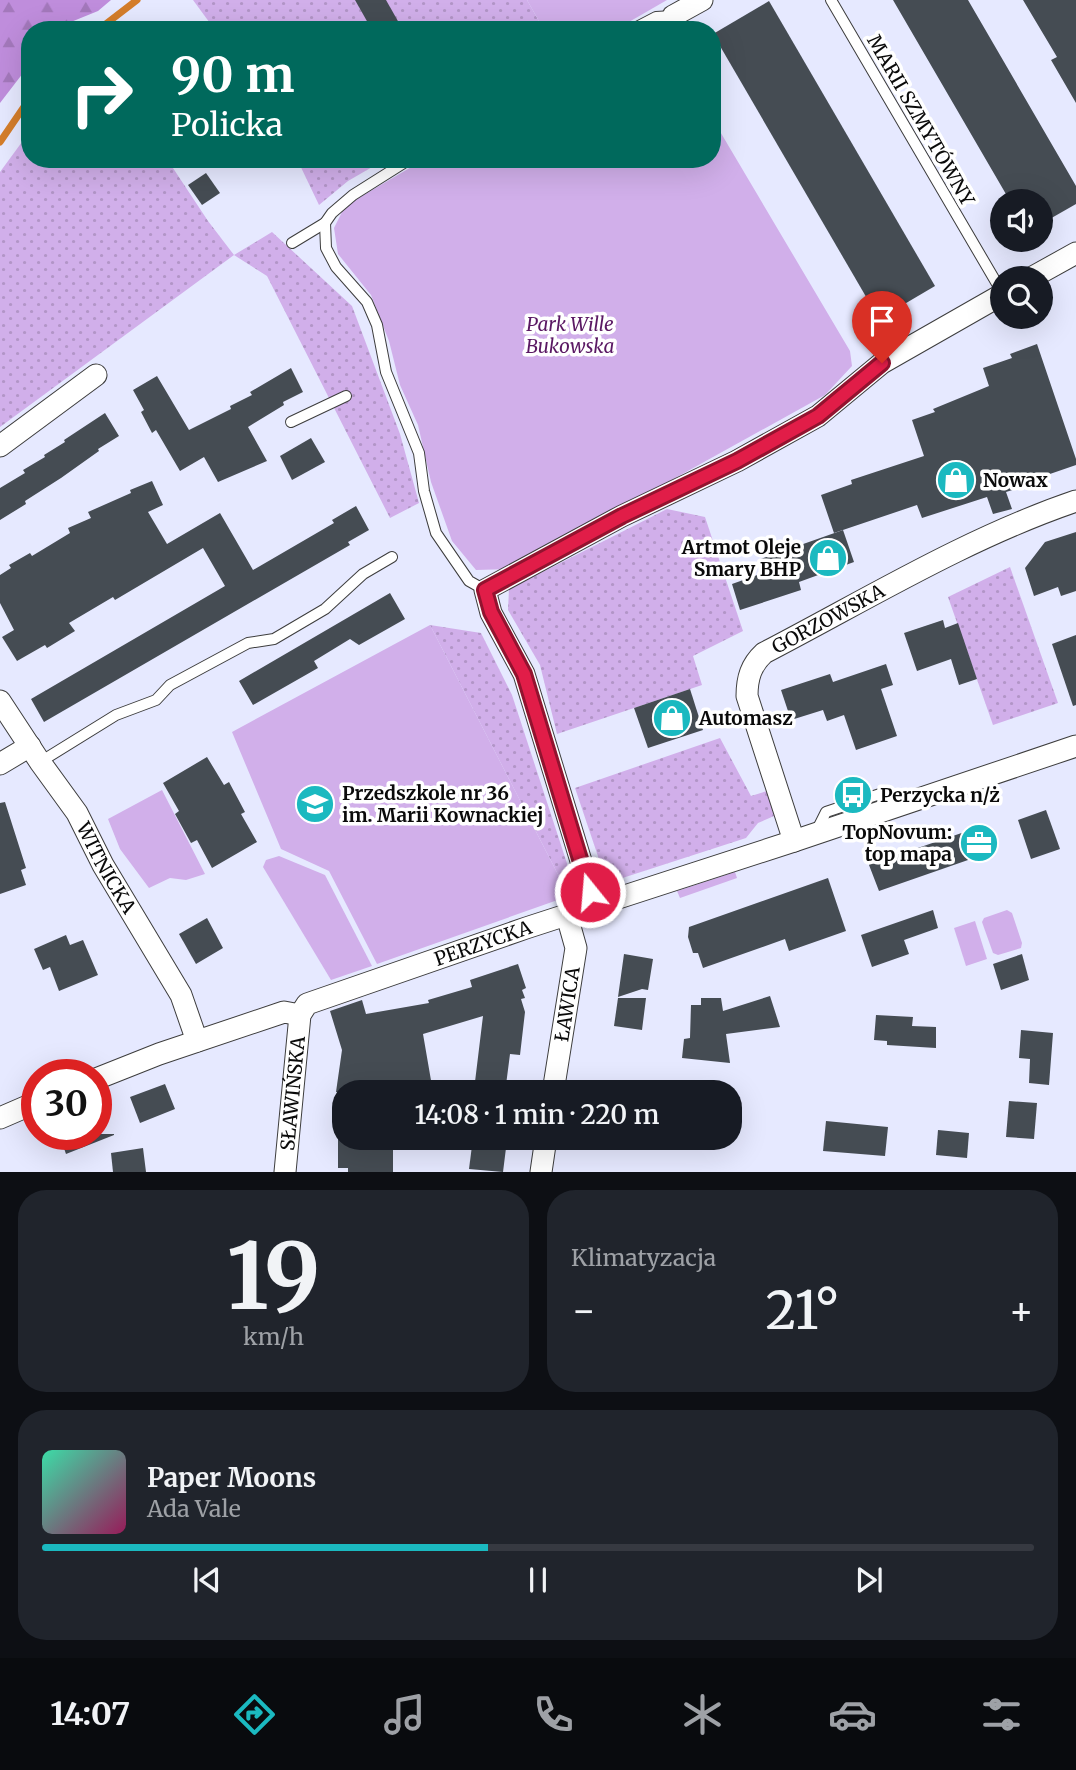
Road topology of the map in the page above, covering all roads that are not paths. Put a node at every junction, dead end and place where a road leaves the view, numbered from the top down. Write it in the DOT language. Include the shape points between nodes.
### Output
graph roads {
  1 [pos="702,0"];
  2 [pos="831,0"];
  3 [pos="673,16"];
  4 [pos="648,21"];
  5 [pos="396,168"];
  6 [pos="325,223"];
  7 [pos="292,243"];
  8 [pos="1076,253"];
  9 [pos="1053,266"];
  10 [pos="990,272"];
  11 [pos="990,301"];
  12 [pos="96,375"];
  13 [pos="346,396"];
  14 [pos="291,422"];
  15 [pos="0,446"];
  16 [pos="1076,501"];
  17 [pos="392,558"];
  18 [pos="485,590"];
  19 [pos="0,701"];
  20 [pos="1076,746"];
  21 [pos="35,754"];
  22 [pos="0,764"];
  23 [pos="804,838"];
  24 [pos="595,907"];
  25 [pos="567,916"];
  26 [pos="300,1014"];
  27 [pos="197,1041"];
  28 [pos="112,1073"];
  29 [pos="555,1080"];
  30 [pos="21,1109"];
  31 [pos="0,1118"];
  32 [pos="544,1150"];
  33 [pos="285,1171"];
  34 [pos="541,1171"];
  1 -- 3 [label="street"];
  2 -- 10 [label="lane, MARII SZMYTÓWNY"];
  3 -- 4 [label="lane"];
  5 -- 6 [label="lane" via="353,195"];
  6 -- 7 [label="lane"];
  6 -- 18 [label="lane" via="326,248 336,267 367,302 377,325 386,372 419,453 436,533 469,581"];
  8 -- 9 [label="street"];
  11 -- 18 [label="street" via="882,363 818,416"];
  12 -- 15 [label="street"];
  13 -- 14 [label="lane"];
  16 -- 23 [label="street, GORZOWSKA" via="975,543 757,659 747,696"];
  17 -- 21 [label="lane" via="363,574 325,609 274,639 248,643 170,685 156,700"];
  18 -- 24 [label="street" via="491,612 524,674"];
  19 -- 21 [label="street, WITNICKA"];
  20 -- 23 [label="street, PERZYCKA"];
  21 -- 22 [label="street"];
  21 -- 27 [label="street, WITNICKA" via="78,813 103,865 181,995"];
  23 -- 24 [label="street, PERZYCKA"];
  24 -- 25 [label="street, PERZYCKA"];
  25 -- 26 [label="street, PERZYCKA" via="307,1004"];
  25 -- 29 [label="street, ŁAWICA" via="576,948"];
  26 -- 27 [label="street, PERZYCKA" via="284,1012"];
  26 -- 33 [label="street, SŁAWIŃSKA"];
  27 -- 28 [label="street, PERZYCKA"];
  30 -- 31 [label="street"];
  32 -- 34 [label="street"];
}
